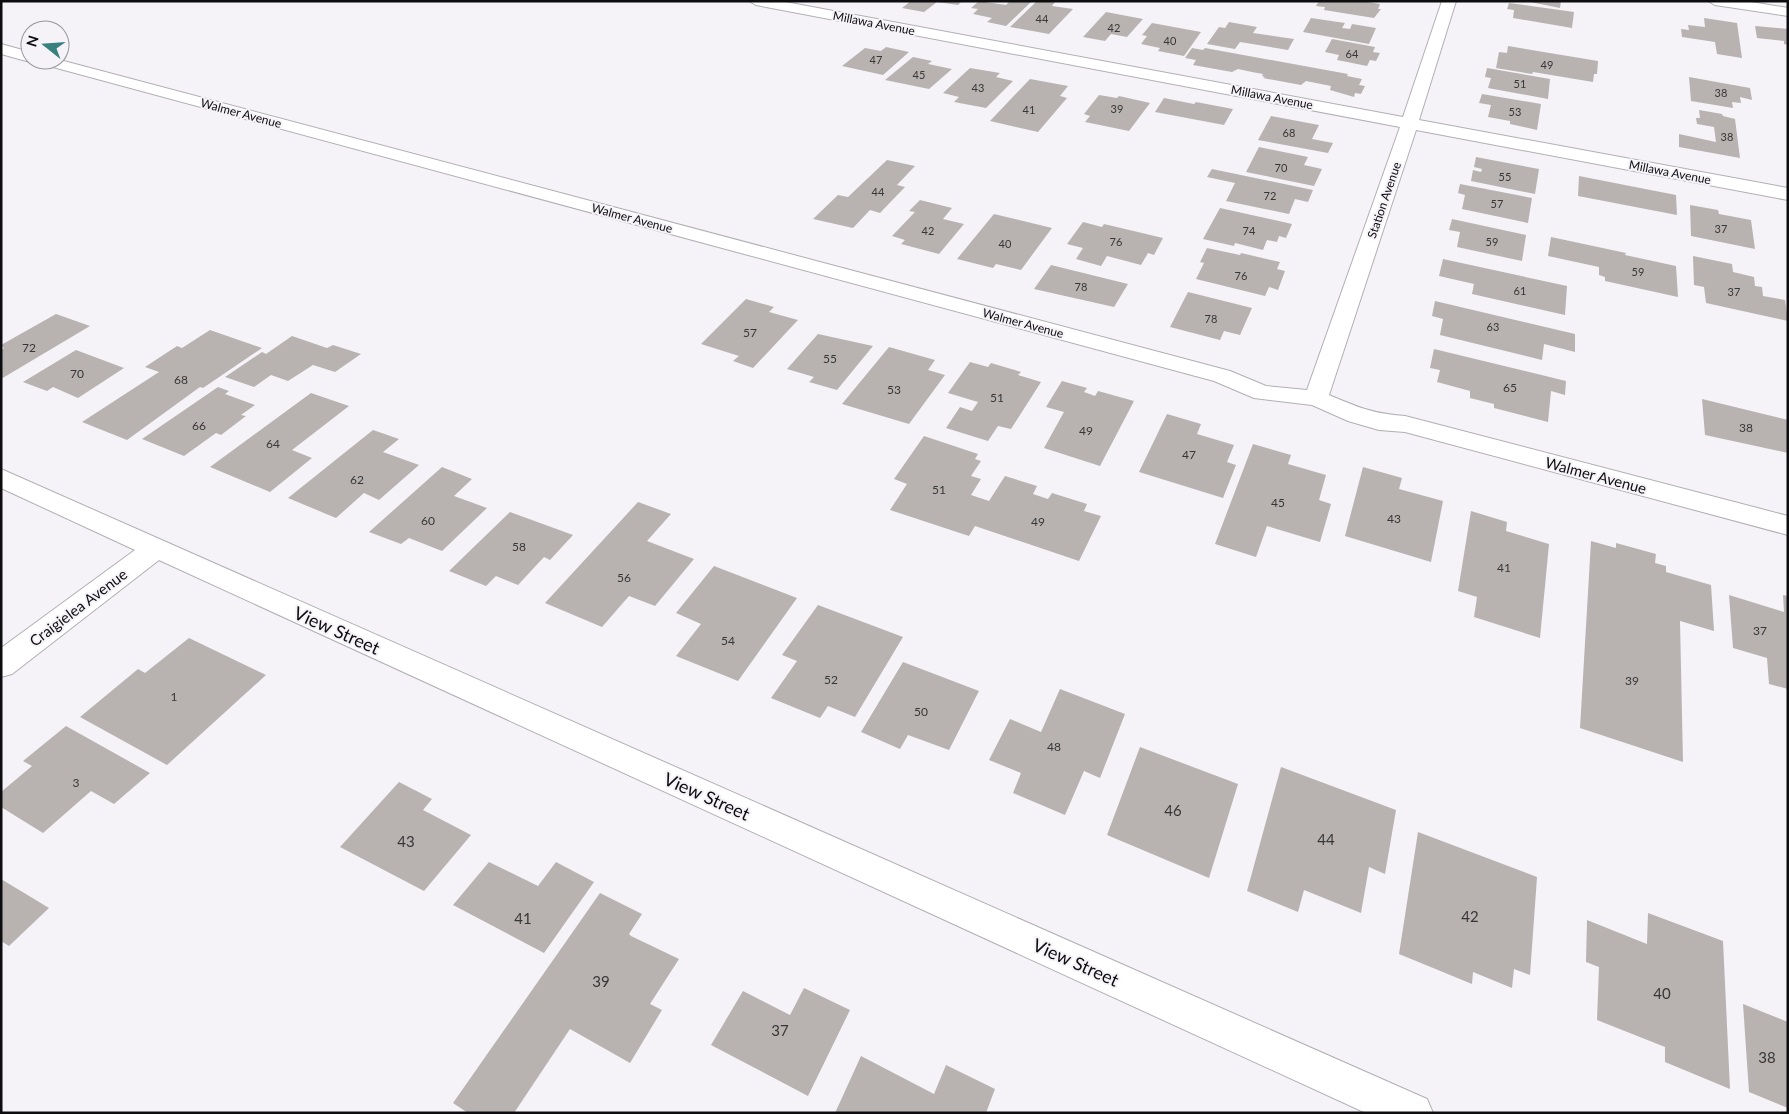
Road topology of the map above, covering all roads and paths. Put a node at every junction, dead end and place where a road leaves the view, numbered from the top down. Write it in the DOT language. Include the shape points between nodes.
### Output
graph roads {
  1 [pos="756,1"];
  2 [pos="1449,1"];
  3 [pos="1715,1"];
  4 [pos="1788,12"];
  5 [pos="1,49"];
  6 [pos="20,54"];
  7 [pos="70,67"];
  8 [pos="1410,123"];
  9 [pos="1788,194"];
  10 [pos="1319,391"];
  11 [pos="1,478"];
  12 [pos="1788,526"];
  13 [pos="156,548"];
  14 [pos="1,665"];
  15 [pos="1413,1113"];
  1 -- 8 [label="street, Millawa Avenue"];
  2 -- 8 [label="street, Station Avenue"];
  3 -- 4 [label="street"];
  5 -- 6 [label="street"];
  7 -- 10 [label="street, Walmer Avenue" via="1222,376 1262,392"];
  8 -- 9 [label="street, Millawa Avenue"];
  8 -- 10 [label="street, Station Avenue"];
  10 -- 12 [label="street, Walmer Avenue" via="1364,418 1405,424"];
  11 -- 13 [label="street, View Street"];
  13 -- 14 [label="street, Craigielea Avenue"];
  13 -- 15 [label="street, View Street"];
}
